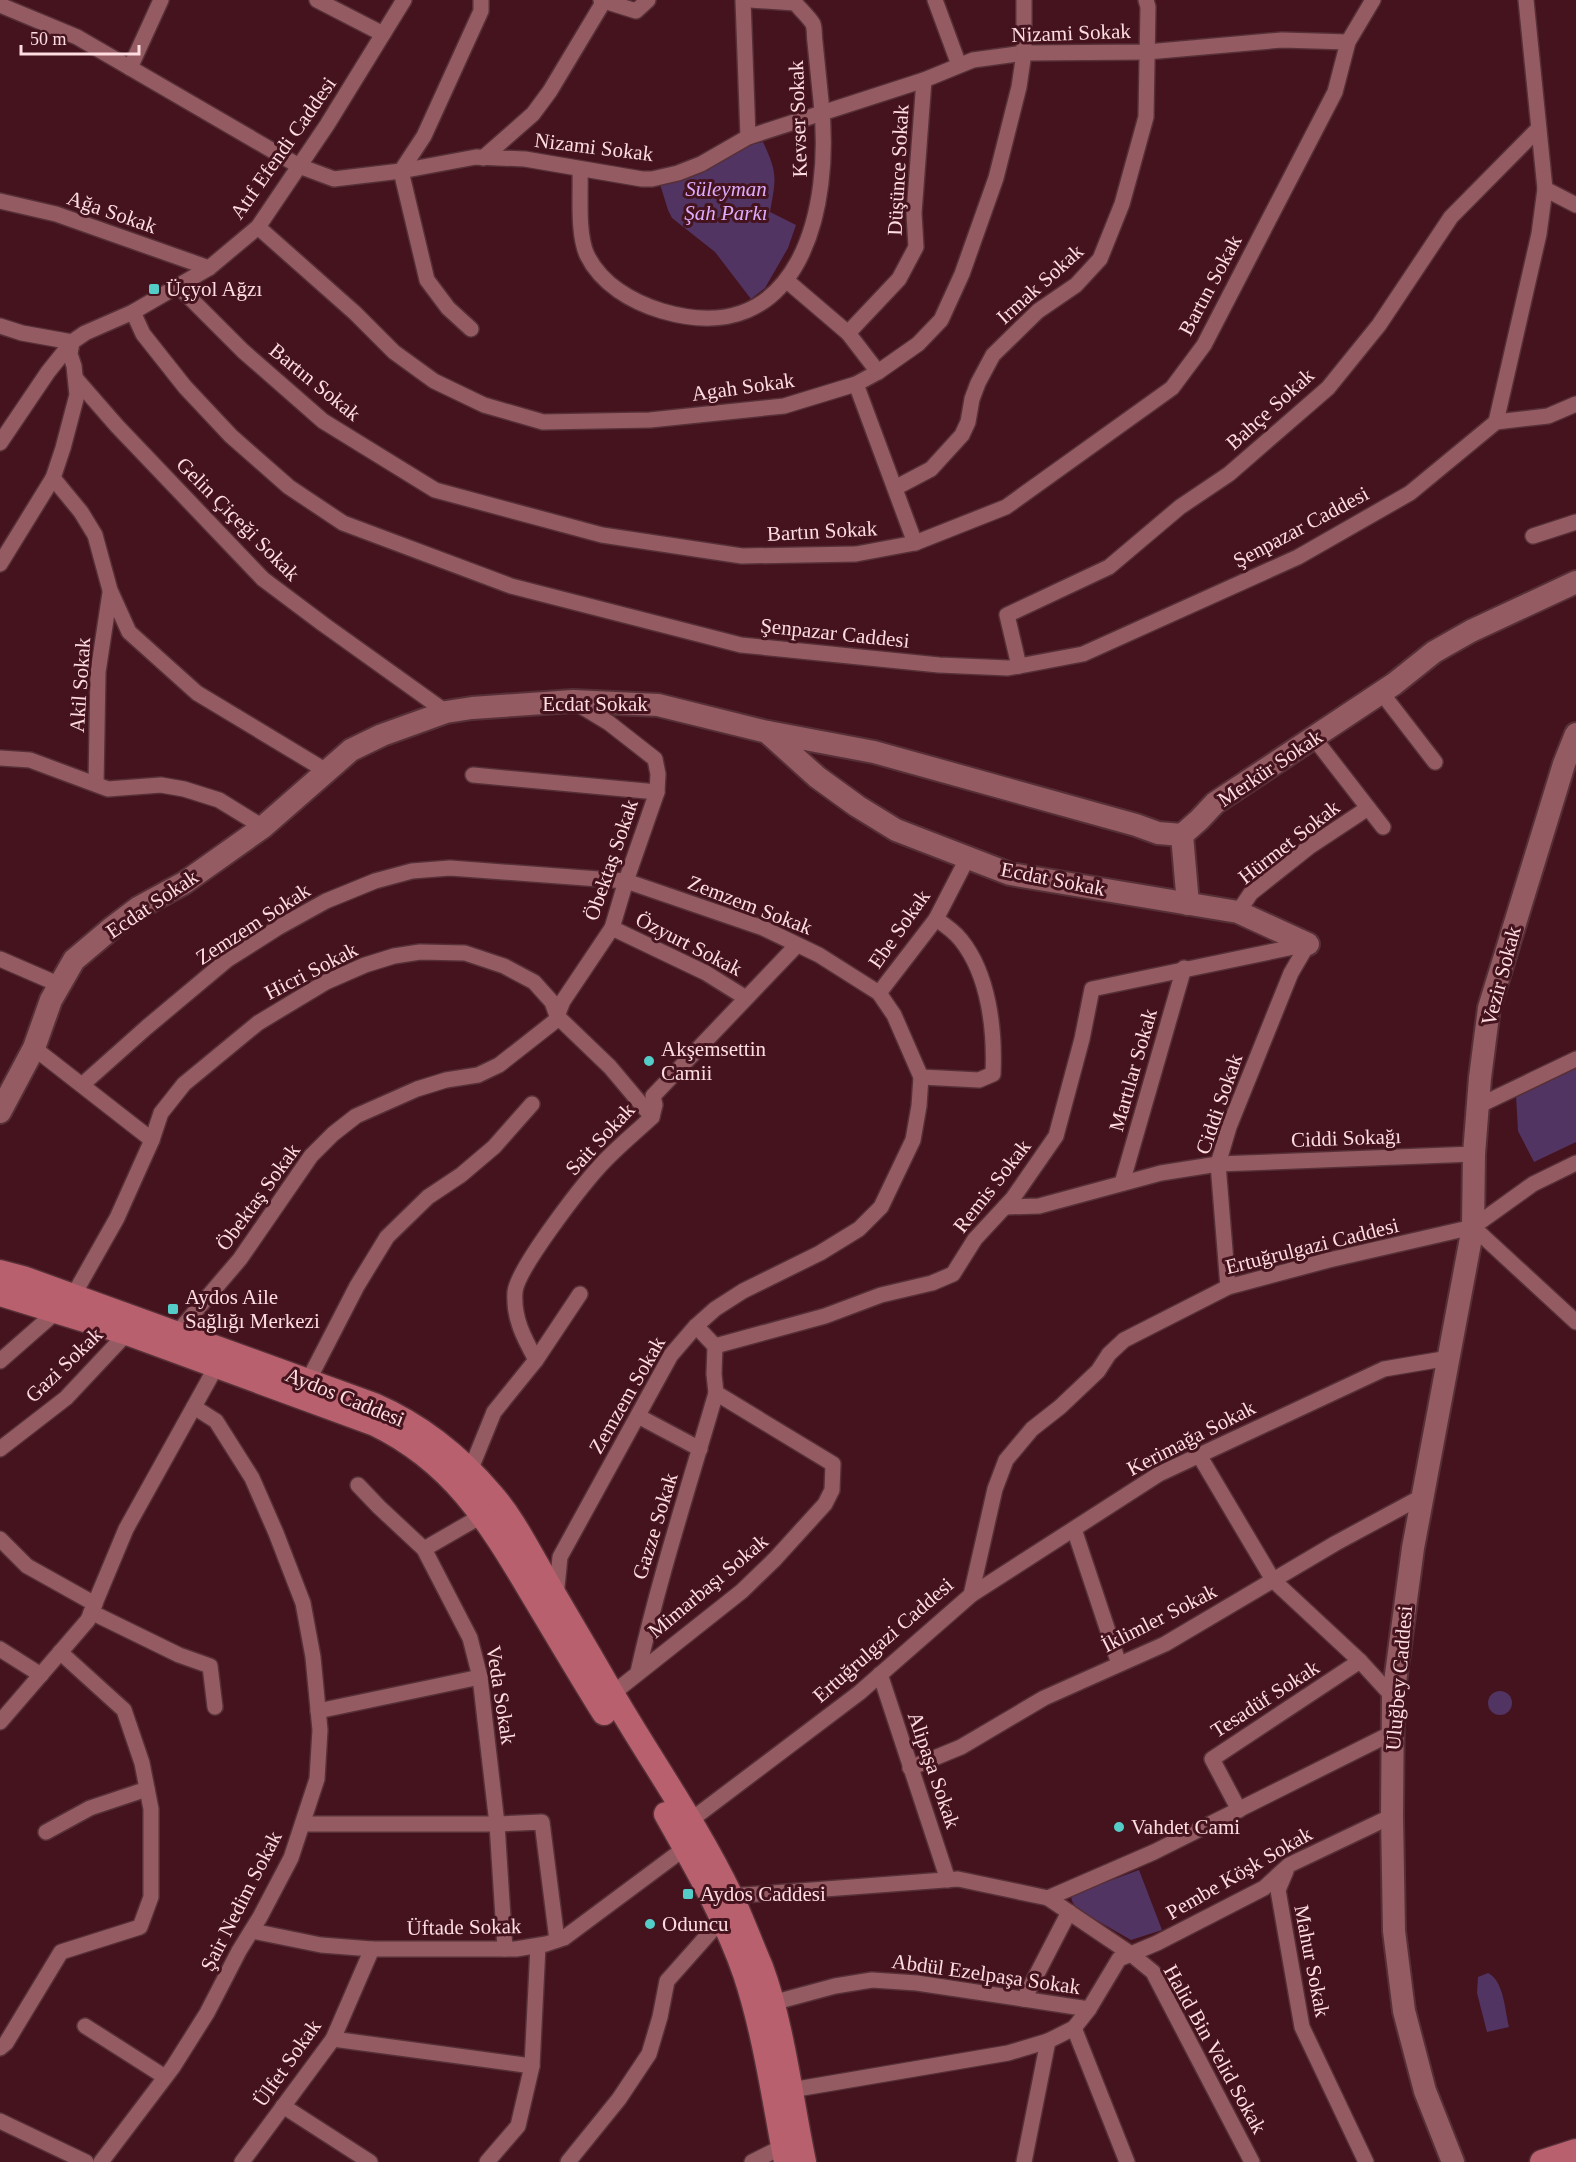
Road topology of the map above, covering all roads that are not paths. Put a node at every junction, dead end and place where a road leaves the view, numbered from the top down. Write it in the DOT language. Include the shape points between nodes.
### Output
graph roads {
  1 [pos="161,0"];
  2 [pos="317,0"];
  3 [pos="404,0"];
  4 [pos="481,0"];
  5 [pos="603,0"];
  6 [pos="648,0"];
  7 [pos="742,0"];
  8 [pos="750,0"];
  9 [pos="935,0"];
  10 [pos="1024,0"];
  11 [pos="1146,0"];
  12 [pos="1373,0"];
  13 [pos="1526,0"];
  14 [pos="0,5"];
  15 [pos="383,34"];
  16 [pos="1348,42"];
  17 [pos="1147,52"];
  18 [pos="1024,54"];
  19 [pos="959,65"];
  20 [pos="130,68"];
  21 [pos="924,80"];
  22 [pos="823,114"];
  23 [pos="1537,130"];
  24 [pos="748,137"];
  25 [pos="483,158"];
  26 [pos="298,166"];
  27 [pos="580,170"];
  28 [pos="401,171"];
  29 [pos="1545,189"];
  30 [pos="0,201"];
  31 [pos="1576,205"];
  32 [pos="258,227"];
  33 [pos="209,268"];
  34 [pos="786,280"];
  35 [pos="178,286"];
  36 [pos="133,312"];
  37 [pos="0,326"];
  38 [pos="471,329"];
  39 [pos="849,333"];
  40 [pos="72,342"];
  41 [pos="878,372"];
  42 [pos="76,379"];
  43 [pos="856,384"];
  44 [pos="1576,404"];
  45 [pos="1496,422"];
  46 [pos="0,443"];
  47 [pos="53,478"];
  48 [pos="895,488"];
  49 [pos="1576,522"];
  50 [pos="1533,536"];
  51 [pos="915,543"];
  52 [pos="0,564"];
  53 [pos="1576,582"];
  54 [pos="110,590"];
  55 [pos="1019,666"];
  56 [pos="1381,692"];
  57 [pos="573,701"];
  58 [pos="446,712"];
  59 [pos="767,732"];
  60 [pos="1576,734"];
  61 [pos="1314,738"];
  62 [pos="0,758"];
  63 [pos="1435,762"];
  64 [pos="328,772"];
  65 [pos="473,775"];
  66 [pos="96,784"];
  67 [pos="657,792"];
  68 [pos="1368,808"];
  69 [pos="263,827"];
  70 [pos="1383,828"];
  71 [pos="1182,835"];
  72 [pos="968,857"];
  73 [pos="626,881"];
  74 [pos="1188,904"];
  75 [pos="1238,912"];
  76 [pos="936,919"];
  77 [pos="612,928"];
  78 [pos="1308,944"];
  79 [pos="797,945"];
  80 [pos="0,959"];
  81 [pos="1184,968"];
  82 [pos="60,985"];
  83 [pos="879,993"];
  84 [pos="746,998"];
  85 [pos="557,1016"];
  86 [pos="34,1048"];
  87 [pos="1576,1059"];
  88 [pos="921,1077"];
  89 [pos="83,1084"];
  90 [pos="532,1104"];
  91 [pos="1478,1106"];
  92 [pos="0,1112"];
  93 [pos="652,1117"];
  94 [pos="152,1140"];
  95 [pos="1474,1154"];
  96 [pos="1576,1163"];
  97 [pos="1218,1164"];
  98 [pos="1122,1183"];
  99 [pos="1005,1207"];
  100 [pos="1473,1227"];
  101 [pos="0,1272"];
  102 [pos="1228,1287"];
  103 [pos="0,1294"];
  104 [pos="580,1294"];
  105 [pos="65,1303"];
  106 [pos="1576,1322"];
  107 [pos="696,1326"];
  108 [pos="127,1333"];
  109 [pos="176,1334"];
  110 [pos="714,1346"];
  111 [pos="1449,1358"];
  112 [pos="219,1359"];
  113 [pos="536,1360"];
  114 [pos="0,1361"];
  115 [pos="308,1381"];
  116 [pos="716,1394"];
  117 [pos="194,1407"];
  118 [pos="638,1416"];
  119 [pos="0,1449"];
  120 [pos="700,1449"];
  121 [pos="1199,1455"];
  122 [pos="470,1471"];
  123 [pos="358,1485"];
  124 [pos="1423,1496"];
  125 [pos="483,1515"];
  126 [pos="1074,1529"];
  127 [pos="0,1539"];
  128 [pos="424,1549"];
  129 [pos="1273,1580"];
  130 [pos="970,1596"];
  131 [pos="556,1597"];
  132 [pos="93,1608"];
  133 [pos="0,1649"];
  134 [pos="60,1652"];
  135 [pos="1360,1661"];
  136 [pos="1119,1664"];
  137 [pos="638,1672"];
  138 [pos="880,1674"];
  139 [pos="41,1675"];
  140 [pos="480,1677"];
  141 [pos="612,1694"];
  142 [pos="1393,1697"];
  143 [pos="215,1707"];
  144 [pos="318,1711"];
  145 [pos="0,1722"];
  146 [pos="1392,1733"];
  147 [pos="910,1768"];
  148 [pos="147,1789"];
  149 [pos="1239,1810"];
  150 [pos="1392,1816"];
  151 [pos="303,1824"];
  152 [pos="497,1824"];
  153 [pos="46,1832"];
  154 [pos="683,1834"];
  155 [pos="1289,1865"];
  156 [pos="948,1880"];
  157 [pos="731,1896"];
  158 [pos="1048,1898"];
  159 [pos="1069,1912"];
  160 [pos="722,1919"];
  161 [pos="252,1931"];
  162 [pos="557,1940"];
  163 [pos="537,1946"];
  164 [pos="372,1949"];
  165 [pos="505,1949"];
  166 [pos="1131,1954"];
  167 [pos="1024,1999"];
  168 [pos="772,2003"];
  169 [pos="1089,2009"];
  170 [pos="85,2026"];
  171 [pos="1074,2028"];
  172 [pos="333,2038"];
  173 [pos="1048,2041"];
  174 [pos="0,2048"];
  175 [pos="532,2066"];
  176 [pos="165,2077"];
  177 [pos="791,2090"];
  178 [pos="283,2106"];
  179 [pos="0,2121"];
  180 [pos="1576,2151"];
  181 [pos="793,2153"];
  182 [pos="86,2162"];
  183 [pos="101,2162"];
  184 [pos="242,2162"];
  185 [pos="370,2162"];
  186 [pos="487,2162"];
  187 [pos="568,2162"];
  188 [pos="752,2162"];
  189 [pos="1024,2162"];
  190 [pos="1127,2162"];
  191 [pos="1252,2162"];
  192 [pos="1366,2162"];
  193 [pos="1453,2162"];
  194 [pos="1542,2162"];
  1 -- 20 [label="street"];
  2 -- 15 [label="street"];
  3 -- 15 [label="street, Atıf Efendi Caddesi"];
  4 -- 28 [label="street" via="481,11 424,136"];
  5 -- 6 [label="street" via="636,11"];
  5 -- 25 [label="street" via="533,114"];
  7 -- 24 [label="street"];
  8 -- 22 [label="street, Kevser Sokak" via="795,3 813,25"];
  9 -- 19 [label="street"];
  10 -- 18 [label="street, Agah Sokak"];
  11 -- 17 [label="street, Irmak Sokak"];
  12 -- 16 [label="street, Bartın Sokak"];
  13 -- 23 [label="street"];
  14 -- 20 [label="street, Nizami Sokak" via="77,37"];
  15 -- 26 [label="street, Atıf Efendi Caddesi"];
  16 -- 17 [label="street, Nizami Sokak" via="1282,40"];
  16 -- 51 [label="street, Bartın Sokak" via="1335,92 1204,345 1172,388 1006,507"];
  17 -- 18 [label="street, Nizami Sokak"];
  17 -- 48 [label="street, Irmak Sokak" via="1146,117 1122,204 1100,259 1076,285 1038,311 993,356 978,383 962,435 931,469"];
  18 -- 19 [label="street, Nizami Sokak"];
  18 -- 41 [label="street, Agah Sokak" via="996,178 941,321 918,344"];
  19 -- 21 [label="street, Nizami Sokak"];
  20 -- 26 [label="street, Nizami Sokak"];
  21 -- 22 [label="street, Nizami Sokak"];
  21 -- 39 [label="street, Düşünce Sokak" via="915,247 899,279"];
  22 -- 24 [label="street, Nizami Sokak"];
  22 -- 34 [label="street, Kevser Sokak" via="823,178 817,212"];
  23 -- 29 [label="street"];
  23 -- 55 [label="street, Bahçe Sokak" via="1451,217 1379,325 1328,388 1228,474 1180,507 1109,567 1007,615"];
  24 -- 27 [label="street, Nizami Sokak" via="701,164 652,179"];
  25 -- 27 [label="street, Nizami Sokak" via="525,159"];
  25 -- 28 [label="street, Nizami Sokak"];
  26 -- 28 [label="street, Nizami Sokak" via="334,179"];
  26 -- 32 [label="street, Atıf Efendi Caddesi"];
  27 -- 34 [label="street, Kevser Sokak" via="580,230 587,255 610,284 646,306 671,314 719,318 757,306"];
  28 -- 38 [label="street" via="427,280 448,308"];
  29 -- 31 [label="street"];
  29 -- 45 [label="street" via="1539,234"];
  30 -- 33 [label="street, Ağa Sokak" via="56,214"];
  32 -- 33 [label="street, Atıf Efendi Caddesi"];
  32 -- 43 [label="street, Agah Sokak" via="394,352 434,381 484,405 543,422 650,420 784,406"];
  33 -- 35 [label="street, Atıf Efendi Caddesi"];
  34 -- 39 [label="street"];
  35 -- 36 [label="street, Atıf Efendi Caddesi"];
  35 -- 51 [label="street, Bartın Sokak" via="243,351 323,421 435,490 602,535 742,556 856,554"];
  36 -- 40 [label="street, Atıf Efendi Caddesi"];
  36 -- 55 [label="street, Şenpazar Caddesi" via="143,334 171,370 231,436 288,487 343,523 511,586 741,645 939,665"];
  37 -- 40 [label="street"];
  39 -- 41 [label="street"];
  40 -- 42 [label="street" via="70,354"];
  40 -- 46 [label="street"];
  41 -- 43 [label="street, Agah Sokak"];
  42 -- 47 [label="street" via="77,395"];
  42 -- 58 [label="street, Gelin Çiçeği Sokak" via="263,579"];
  43 -- 48 [label="street"];
  44 -- 45 [label="street" via="1548,416"];
  45 -- 55 [label="street, Şenpazar Caddesi" via="1410,493 1298,557 1083,654"];
  47 -- 52 [label="street"];
  47 -- 54 [label="street" via="95,535"];
  48 -- 51 [label="street"];
  49 -- 50 [label="street"];
  53 -- 56 [label="street, Merkür Sokak" via="1471,631 1434,652"];
  54 -- 64 [label="street" via="129,632 197,693"];
  54 -- 66 [label="street, Akil Sokak" via="98,672"];
  56 -- 61 [label="street, Merkür Sokak"];
  56 -- 63 [label="street"];
  57 -- 58 [label="street, Ecdat Sokak"];
  57 -- 59 [label="street, Ecdat Sokak" via="657,705"];
  57 -- 67 [label="street, Öbektaş Sokak" via="655,759"];
  58 -- 64 [label="street, Ecdat Sokak" via="351,750"];
  59 -- 71 [label="street" via="874,752 1158,833"];
  59 -- 72 [label="street, Ecdat Sokak" via="817,777 857,806 896,830"];
  60 -- 91 [label="street, Vezir Sokak" via="1489,1008"];
  61 -- 68 [label="street"];
  61 -- 71 [label="street, Merkür Sokak" via="1215,802"];
  62 -- 66 [label="street" via="30,760"];
  64 -- 69 [label="street, Ecdat Sokak"];
  65 -- 67 [label="street"];
  66 -- 69 [label="street" via="108,789 161,785 184,789 219,800"];
  67 -- 73 [label="street, Öbektaş Sokak"];
  68 -- 70 [label="street"];
  68 -- 75 [label="street, Hürmet Sokak" via="1309,847 1251,893"];
  69 -- 82 [label="street, Ecdat Sokak" via="113,927 74,960"];
  71 -- 74 [label="street"];
  72 -- 74 [label="street, Ecdat Sokak" via="1020,876"];
  72 -- 76 [label="street, Ebe Sokak"];
  73 -- 77 [label="street, Öbektaş Sokak"];
  73 -- 79 [label="street, Zemzem Sokak" via="763,928"];
  73 -- 89 [label="street, Zemzem Sokak" via="450,868 375,881 326,901 227,960"];
  74 -- 75 [label="street, Ecdat Sokak"];
  75 -- 78 [label="street, Ecdat Sokak"];
  76 -- 83 [label="street, Ebe Sokak"];
  76 -- 88 [label="street" via="962,940 976,965 991,1022 993,1074 979,1080"];
  77 -- 84 [label="street, Özyurt Sokak" via="706,973"];
  77 -- 85 [label="street, Öbektaş Sokak"];
  78 -- 81 [label="street, Remis Sokak"];
  78 -- 97 [label="street, Ciddi Sokak" via="1291,973"];
  79 -- 83 [label="street, Zemzem Sokak"];
  79 -- 84 [label="street, Sait Sokak"];
  80 -- 82 [label="street"];
  81 -- 98 [label="street, Martılar Sokak"];
  81 -- 99 [label="street, Remis Sokak" via="1092,989 1056,1136"];
  82 -- 86 [label="street, Ecdat Sokak"];
  83 -- 88 [label="street, Zemzem Sokak" via="894,1015"];
  84 -- 93 [label="street, Sait Sokak" via="653,1095"];
  85 -- 93 [label="street, Hicri Sokak" via="610,1067"];
  85 -- 94 [label="street, Hicri Sokak" via="552,1002 534,982 485,958 442,951 394,956 326,982 258,1023 184,1084 161,1113"];
  85 -- 109 [label="street, Öbektaş Sokak" via="499,1065 478,1075 417,1089 356,1116 333,1134 311,1156 240,1259"];
  86 -- 89 [label="street"];
  86 -- 92 [label="street, Ecdat Sokak"];
  87 -- 91 [label="street"];
  88 -- 107 [label="street, Zemzem Sokak" via="913,1140 881,1207 859,1229 743,1291"];
  89 -- 94 [label="street"];
  90 -- 115 [label="street" via="494,1148 428,1197 387,1237 352,1294"];
  91 -- 95 [label="street, Vezir Sokak"];
  93 -- 113 [label="street, Sait Sokak" via="600,1166 525,1267 515,1288 515,1312"];
  94 -- 105 [label="street, Hicri Sokak" via="117,1218"];
  95 -- 97 [label="street, Ciddi Sokağı"];
  95 -- 100 [label="street, Vezir Sokak"];
  96 -- 100 [label="street, Ertuğrulgazi Caddesi" via="1533,1184"];
  97 -- 98 [label="street, Ciddi Sokağı"];
  97 -- 102 [label="street, Ciddi Sokak"];
  98 -- 99 [label="street, Ciddi Sokağı" via="1039,1206"];
  99 -- 110 [label="street, Remis Sokak" via="975,1239 953,1274 881,1295 825,1317"];
  100 -- 102 [label="street, Ertuğrulgazi Caddesi"];
  100 -- 106 [label="street"];
  100 -- 111 [label="street, Uluğbey Caddesi"];
  101 -- 105 [label="main road, Aydos Caddesi"];
  102 -- 130 [label="street, Ertuğrulgazi Caddesi" via="1124,1340 1098,1371 1032,1429 1006,1460 994,1489"];
  103 -- 105 [label="main road, Aydos Caddesi"];
  104 -- 113 [label="street"];
  105 -- 108 [label="main road, Aydos Caddesi"];
  105 -- 109 [label="main road, Aydos Caddesi"];
  105 -- 114 [label="street, Hicri Sokak"];
  107 -- 110 [label="street"];
  107 -- 118 [label="street, Zemzem Sokak" via="671,1355"];
  108 -- 112 [label="main road, Aydos Caddesi"];
  108 -- 119 [label="street, Gazi Sokak" via="66,1398"];
  109 -- 112 [label="main road, Aydos Caddesi"];
  110 -- 116 [label="street"];
  111 -- 121 [label="street, Kerimağa Sokak" via="1384,1369"];
  111 -- 124 [label="street, Uluğbey Caddesi"];
  112 -- 115 [label="main road, Aydos Caddesi"];
  112 -- 117 [label="street"];
  112 -- 125 [label="main road, Aydos Caddesi" via="386,1430 450,1476"];
  113 -- 122 [label="street" via="494,1412"];
  115 -- 122 [label="main road, Aydos Caddesi" via="409,1422"];
  116 -- 120 [label="street, Gazze Sokak"];
  116 -- 137 [label="street, Mimarbaşı Sokak" via="833,1464 832,1490 825,1504 742,1591"];
  117 -- 132 [label="street" via="126,1529"];
  117 -- 144 [label="street, Şair Nedim Sokak" via="216,1421 252,1478 276,1533 303,1603"];
  118 -- 120 [label="street"];
  118 -- 131 [label="street, Zemzem Sokak" via="560,1557"];
  120 -- 137 [label="street, Gazze Sokak"];
  121 -- 126 [label="street, Kerimağa Sokak" via="1159,1474"];
  121 -- 129 [label="street"];
  122 -- 131 [label="main road, Aydos Caddesi" via="507,1514"];
  123 -- 128 [label="street, Veda Sokak"];
  124 -- 129 [label="street, İklimler Sokak"];
  124 -- 142 [label="street, Uluğbey Caddesi"];
  125 -- 128 [label="street"];
  125 -- 154 [label="main road, Aydos Caddesi"];
  126 -- 130 [label="street, Kerimağa Sokak"];
  126 -- 136 [label="street"];
  127 -- 132 [label="street" via="27,1566"];
  128 -- 140 [label="street, Veda Sokak" via="470,1638"];
  129 -- 135 [label="street"];
  129 -- 136 [label="street, İklimler Sokak" via="1166,1644"];
  130 -- 138 [label="street, Ertuğrulgazi Caddesi"];
  131 -- 141 [label="main road, Aydos Caddesi"];
  132 -- 134 [label="street" via="88,1620"];
  132 -- 143 [label="street" via="179,1655 210,1666"];
  133 -- 139 [label="street"];
  134 -- 139 [label="street"];
  134 -- 148 [label="street" via="124,1710"];
  135 -- 142 [label="street"];
  135 -- 149 [label="street, Tesadüf Sokak" via="1212,1760"];
  136 -- 147 [label="street, İklimler Sokak" via="1044,1698 961,1747"];
  137 -- 141 [label="street, Mimarbaşı Sokak"];
  138 -- 147 [label="street, Alipaşa Sokak"];
  138 -- 154 [label="street, Ertuğrulgazi Caddesi"];
  139 -- 145 [label="street"];
  140 -- 144 [label="street"];
  140 -- 152 [label="street, Veda Sokak"];
  141 -- 154 [label="main road, Aydos Caddesi"];
  142 -- 146 [label="street, Uluğbey Caddesi"];
  144 -- 151 [label="street, Şair Nedim Sokak" via="317,1779"];
  146 -- 149 [label="street"];
  146 -- 150 [label="street, Uluğbey Caddesi"];
  147 -- 156 [label="street, Alipaşa Sokak"];
  148 -- 153 [label="street" via="90,1808"];
  148 -- 174 [label="street" via="151,1809 151,1897 140,1927 61,1952"];
  149 -- 158 [label="street"];
  150 -- 155 [label="street, Pembe Köşk Sokak"];
  150 -- 193 [label="street, Uluğbey Caddesi" via="1394,1931 1404,2011 1425,2091"];
  151 -- 152 [label="street"];
  151 -- 161 [label="street, Şair Nedim Sokak" via="291,1858"];
  152 -- 162 [label="street" via="542,1822"];
  152 -- 165 [label="street, Veda Sokak"];
  154 -- 157 [label="main road, Aydos Caddesi"];
  154 -- 160 [label="main road, Aydos Caddesi"];
  154 -- 162 [label="street, Üftade Sokak"];
  155 -- 166 [label="street, Pembe Köşk Sokak" via="1264,1888"];
  155 -- 192 [label="street, Mahur Sokak" via="1278,1890 1302,2027"];
  156 -- 157 [label="street"];
  156 -- 158 [label="street"];
  157 -- 168 [label="main road, Aydos Caddesi"];
  158 -- 159 [label="street, Halid Bin Velid Sokak"];
  159 -- 166 [label="street, Halid Bin Velid Sokak"];
  159 -- 167 [label="street"];
  160 -- 181 [label="main road, Aydos Caddesi" via="745,1975"];
  160 -- 187 [label="street" via="667,1981 649,2054"];
  161 -- 164 [label="street, Üftade Sokak" via="321,1945"];
  161 -- 176 [label="street, Şair Nedim Sokak" via="207,2013"];
  162 -- 163 [label="street, Üftade Sokak"];
  163 -- 165 [label="street, Üftade Sokak"];
  163 -- 175 [label="street"];
  164 -- 165 [label="street, Üftade Sokak"];
  164 -- 172 [label="street, Ülfet Sokak"];
  166 -- 169 [label="street, Pembe Köşk Sokak" via="1119,1959"];
  166 -- 191 [label="street, Halid Bin Velid Sokak" via="1153,1972"];
  167 -- 168 [label="street, Abdül Ezelpaşa Sokak" via="872,1980"];
  167 -- 169 [label="street, Abdül Ezelpaşa Sokak"];
  168 -- 177 [label="main road, Aydos Caddesi"];
  169 -- 171 [label="street, Pembe Köşk Sokak"];
  170 -- 176 [label="street"];
  171 -- 173 [label="street, Pembe Köşk Sokak"];
  171 -- 190 [label="street"];
  172 -- 175 [label="street"];
  172 -- 178 [label="street, Ülfet Sokak"];
  173 -- 177 [label="street, Pembe Köşk Sokak" via="1008,2053"];
  173 -- 189 [label="street"];
  175 -- 186 [label="street" via="518,2126"];
  176 -- 183 [label="street, Şair Nedim Sokak"];
  177 -- 181 [label="main road, Aydos Caddesi"];
  178 -- 184 [label="street, Ülfet Sokak"];
  178 -- 185 [label="street"];
  179 -- 182 [label="street"];
  180 -- 194 [label="main road"];
  181 -- 188 [label="street"];
}
